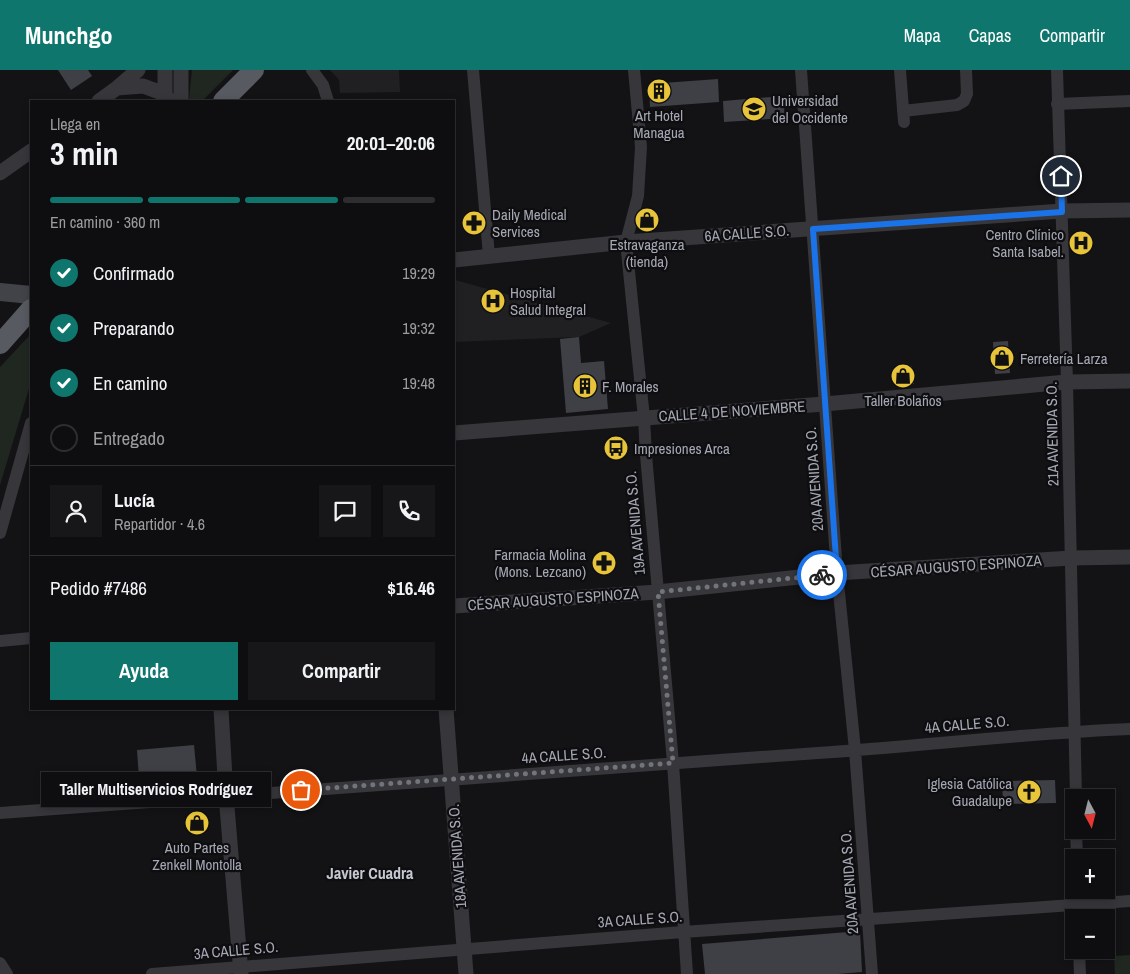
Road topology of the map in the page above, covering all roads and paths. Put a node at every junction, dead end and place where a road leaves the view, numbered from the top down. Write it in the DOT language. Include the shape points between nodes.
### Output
graph roads {
  1 [pos="126,70"];
  2 [pos="138,70"];
  3 [pos="165,70"];
  4 [pos="180,70"];
  5 [pos="254,70"];
  6 [pos="312,70"];
  7 [pos="473,70"];
  8 [pos="634,70"];
  9 [pos="801,70"];
  10 [pos="900,70"];
  11 [pos="966,70"];
  12 [pos="1057,70"];
  13 [pos="117,88"];
  14 [pos="167,97"];
  15 [pos="100,100"];
  16 [pos="181,100"];
  17 [pos="224,100"];
  18 [pos="328,100"];
  19 [pos="1130,101"];
  20 [pos="1057,104"];
  21 [pos="30,152"];
  22 [pos="0,174"];
  23 [pos="1130,210"];
  24 [pos="1062,212"];
  25 [pos="813,229"];
  26 [pos="626,242"];
  27 [pos="489,256"];
  28 [pos="455,260"];
  29 [pos="0,292"];
  30 [pos="30,294"];
  31 [pos="30,310"];
  32 [pos="0,344"];
  33 [pos="1130,381"];
  34 [pos="1067,382"];
  35 [pos="824,404"];
  36 [pos="644,418"];
  37 [pos="30,427"];
  38 [pos="455,432"];
  39 [pos="0,533"];
  40 [pos="1130,557"];
  41 [pos="1071,558"];
  42 [pos="837,573"];
  43 [pos="658,592"];
  44 [pos="455,606"];
  45 [pos="30,638"];
  46 [pos="0,641"];
  47 [pos="222,710"];
  48 [pos="446,710"];
  49 [pos="1130,729"];
  50 [pos="1074,731"];
  51 [pos="855,750"];
  52 [pos="673,763"];
  53 [pos="452,779"];
  54 [pos="1076,789"];
  55 [pos="226,795"];
  56 [pos="0,813"];
  57 [pos="1130,900"];
  58 [pos="1087,909"];
  59 [pos="1065,912"];
  60 [pos="868,920"];
  61 [pos="683,932"];
  62 [pos="464,949"];
  63 [pos="1079,959"];
  64 [pos="240,970"];
  65 [pos="152,974"];
  66 [pos="466,974"];
  67 [pos="687,974"];
  68 [pos="872,974"];
  69 [pos="1080,974"];
  1 -- 13 [label="street"];
  2 -- 13 [label="street"];
  3 -- 14 [label="street"];
  4 -- 16 [label="street"];
  5 -- 17 [label="highway"];
  6 -- 18 [label="street" via="323,84"];
  7 -- 27 [label="street"];
  8 -- 26 [label="street, 19A AVENIDA S.O." via="641,147 638,196"];
  9 -- 25 [label="street, 20A AVENIDA S.O."];
  10 -- 11 [label="street" via="903,116 964,101 967,94"];
  12 -- 20 [label="street, 21A AVENIDA S.O."];
  13 -- 14 [label="street" via="143,86"];
  13 -- 15 [label="street"];
  19 -- 20 [label="street"];
  20 -- 24 [label="street, 21A AVENIDA S.O."];
  21 -- 22 [label="street"];
  23 -- 24 [label="street, 6A CALLE S.O."];
  24 -- 25 [label="street, 6A CALLE S.O."];
  24 -- 34 [label="street, 21A AVENIDA S.O."];
  25 -- 26 [label="street, 6A CALLE S.O."];
  25 -- 35 [label="street, 20A AVENIDA S.O."];
  26 -- 27 [label="street, 6A CALLE S.O."];
  26 -- 36 [label="street, 19A AVENIDA S.O."];
  27 -- 28 [label="street, 6A CALLE S.O."];
  29 -- 30 [label="main road"];
  31 -- 32 [label="highway"];
  33 -- 34 [label="street, CALLE 4 DE NOVIEMBRE"];
  34 -- 35 [label="street, CALLE 4 DE NOVIEMBRE"];
  34 -- 41 [label="street, 21A AVENIDA S.O."];
  35 -- 36 [label="street, CALLE 4 DE NOVIEMBRE"];
  35 -- 42 [label="street, 20A AVENIDA S.O."];
  36 -- 38 [label="street, CALLE 4 DE NOVIEMBRE"];
  36 -- 43 [label="street, 19A AVENIDA S.O."];
  37 -- 39 [label="street"];
  40 -- 41 [label="street, CÉSAR AUGUSTO ESPINOZA"];
  41 -- 42 [label="street, CÉSAR AUGUSTO ESPINOZA"];
  41 -- 50 [label="street, 21A AVENIDA S.O."];
  42 -- 43 [label="street, CÉSAR AUGUSTO ESPINOZA"];
  42 -- 51 [label="street, 20A AVENIDA S.O."];
  43 -- 44 [label="street, CÉSAR AUGUSTO ESPINOZA"];
  43 -- 52 [label="street, 19A AVENIDA S.O."];
  45 -- 46 [label="street"];
  47 -- 55 [label="street"];
  48 -- 53 [label="street, 18A AVENIDA S.O."];
  49 -- 50 [label="street, 4A CALLE S.O."];
  50 -- 51 [label="street, 4A CALLE S.O."];
  50 -- 54 [label="street, 21A AVENIDA S.O."];
  51 -- 52 [label="street, 4A CALLE S.O."];
  51 -- 60 [label="street, 20A AVENIDA S.O."];
  52 -- 53 [label="street, 4A CALLE S.O."];
  52 -- 61 [label="street, 19A AVENIDA S.O."];
  53 -- 55 [label="street, 4A CALLE S.O."];
  53 -- 62 [label="street, 18A AVENIDA S.O."];
  55 -- 56 [label="street, 4A CALLE S.O."];
  55 -- 64 [label="street"];
  57 -- 58 [label="street, 3A CALLE S.O."];
  59 -- 60 [label="street, 3A CALLE S.O."];
  60 -- 61 [label="street, 3A CALLE S.O."];
  60 -- 68 [label="street, 20A AVENIDA S.O."];
  61 -- 62 [label="street, 3A CALLE S.O."];
  61 -- 67 [label="street, 19A AVENIDA S.O."];
  62 -- 64 [label="street, 3A CALLE S.O."];
  62 -- 66 [label="street, 18A AVENIDA S.O."];
  63 -- 69 [label="street"];
  64 -- 65 [label="street, 3A CALLE S.O."];
}
